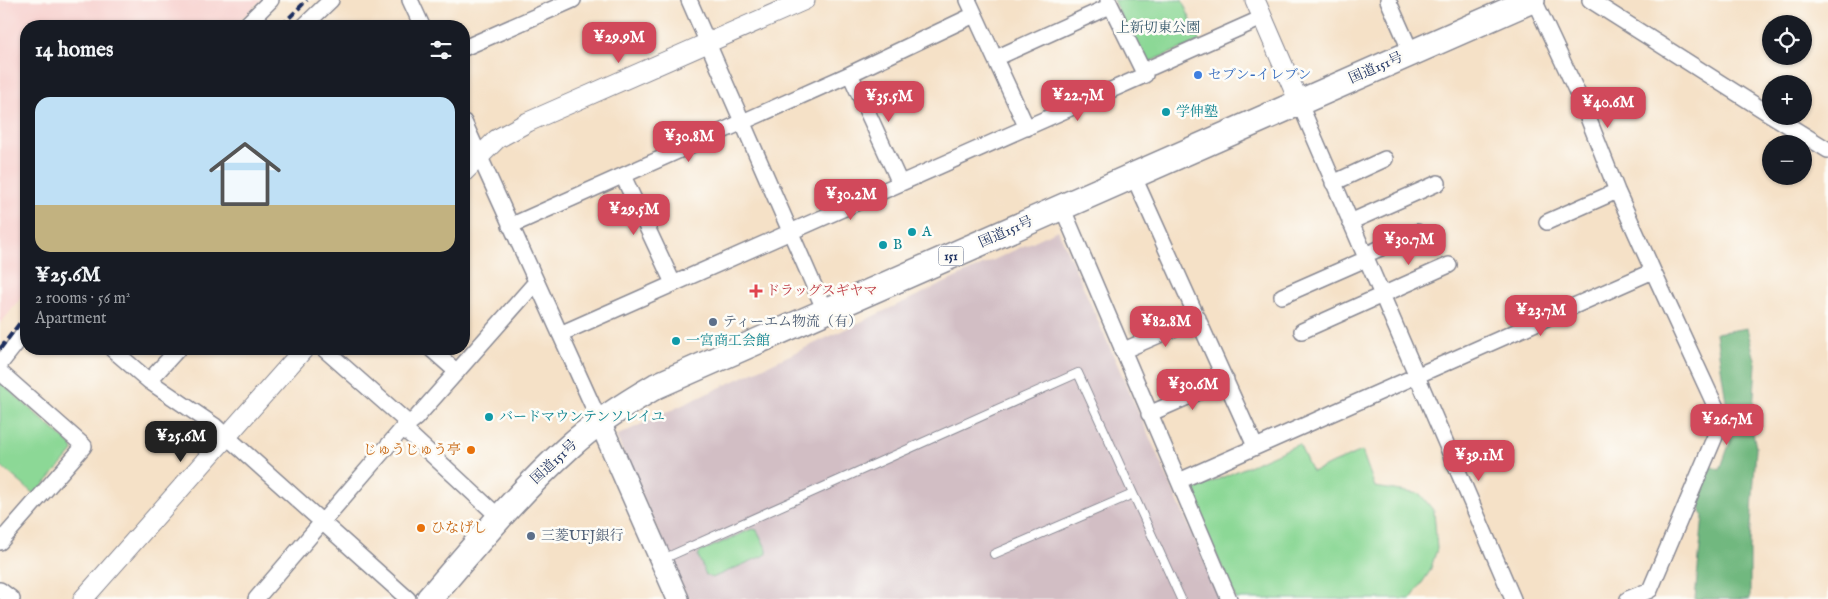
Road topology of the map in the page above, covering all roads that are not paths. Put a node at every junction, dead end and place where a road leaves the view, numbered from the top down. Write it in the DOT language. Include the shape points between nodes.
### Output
graph roads {
  1 [pos="271,0"];
  2 [pos="331,0"];
  3 [pos="410,0"];
  4 [pos="573,0"];
  5 [pos="689,0"];
  6 [pos="805,0"];
  7 [pos="968,0"];
  8 [pos="1255,0"];
  9 [pos="1388,0"];
  10 [pos="1533,0"];
  11 [pos="1590,0"];
  12 [pos="1109,3"];
  13 [pos="554,4"];
  14 [pos="974,16"];
  15 [pos="1262,18"];
  16 [pos="251,20"];
  17 [pos="310,20"];
  18 [pos="419,20"];
  19 [pos="709,43"];
  20 [pos="470,45"];
  21 [pos="1411,52"];
  22 [pos="996,58"];
  23 [pos="1152,67"];
  24 [pos="850,74"];
  25 [pos="1299,102"];
  26 [pos="1762,110"];
  27 [pos="744,122"];
  28 [pos="1787,125"];
  29 [pos="1027,128"];
  30 [pos="470,136"];
  31 [pos="1828,150"];
  32 [pos="479,156"];
  33 [pos="1385,160"];
  34 [pos="470,166"];
  35 [pos="1133,175"];
  36 [pos="623,176"];
  37 [pos="900,183"];
  38 [pos="1333,183"];
  39 [pos="1438,183"];
  40 [pos="1617,191"];
  41 [pos="1062,207"];
  42 [pos="1350,222"];
  43 [pos="1547,222"];
  44 [pos="510,226"];
  45 [pos="790,230"];
  46 [pos="1417,232"];
  47 [pos="1365,257"];
  48 [pos="1448,265"];
  49 [pos="1653,271"];
  50 [pos="536,282"];
  51 [pos="673,283"];
  52 [pos="1382,294"];
  53 [pos="1282,296"];
  54 [pos="824,311"];
  55 [pos="1198,318"];
  56 [pos="1302,331"];
  57 [pos="560,334"];
  58 [pos="20,339"];
  59 [pos="1122,352"];
  60 [pos="119,355"];
  61 [pos="173,355"];
  62 [pos="299,355"];
  63 [pos="330,355"];
  64 [pos="438,355"];
  65 [pos="0,364"];
  66 [pos="0,372"];
  67 [pos="457,372"];
  68 [pos="1418,376"];
  69 [pos="1226,380"];
  70 [pos="149,381"];
  71 [pos="1149,414"];
  72 [pos="600,422"];
  73 [pos="405,426"];
  74 [pos="227,436"];
  75 [pos="1256,446"];
  76 [pos="1179,482"];
  77 [pos="1133,494"];
  78 [pos="500,518"];
  79 [pos="323,521"];
  80 [pos="0,542"];
  81 [pos="994,554"];
  82 [pos="661,560"];
  83 [pos="0,590"];
  84 [pos="1652,594"];
  85 [pos="12,599"];
  86 [pos="83,599"];
  87 [pos="256,599"];
  88 [pos="408,599"];
  89 [pos="429,599"];
  90 [pos="678,599"];
  91 [pos="1181,599"];
  92 [pos="1228,599"];
  93 [pos="1513,599"];
  94 [pos="1628,599"];
  1 -- 16 [label="street"];
  2 -- 17 [label="street"];
  3 -- 18 [label="street"];
  4 -- 13 [label="street"];
  5 -- 19 [label="street"];
  6 -- 19 [label="street"];
  7 -- 14 [label="street"];
  8 -- 15 [label="street"];
  9 -- 21 [label="street"];
  10 -- 21 [label="highway, 国道151号 / 151"];
  10 -- 40 [label="street" via="1583,105"];
  11 -- 26 [label="street"];
  12 -- 22 [label="street"];
  12 -- 29 [label="street" via="1145,75"];
  13 -- 20 [label="street"];
  14 -- 22 [label="street"];
  14 -- 24 [label="street"];
  15 -- 23 [label="street"];
  15 -- 25 [label="street"];
  19 -- 27 [label="street"];
  19 -- 32 [label="street" via="528,122 497,139"];
  21 -- 25 [label="highway, 国道151号 / 151"];
  22 -- 29 [label="street"];
  24 -- 27 [label="street"];
  24 -- 37 [label="street"];
  25 -- 35 [label="highway, 国道151号 / 151"];
  25 -- 38 [label="street"];
  27 -- 36 [label="street"];
  27 -- 45 [label="street"];
  28 -- 31 [label="street"];
  29 -- 37 [label="street"];
  30 -- 32 [label="street"];
  32 -- 34 [label="street"];
  32 -- 44 [label="street"];
  33 -- 38 [label="street"];
  35 -- 41 [label="highway, 国道151号 / 151"];
  35 -- 55 [label="street"];
  36 -- 44 [label="street"];
  36 -- 51 [label="street"];
  37 -- 45 [label="street"];
  38 -- 42 [label="street"];
  39 -- 42 [label="street"];
  40 -- 43 [label="street"];
  40 -- 49 [label="street"];
  41 -- 54 [label="highway, 国道151号 / 151"];
  41 -- 59 [label="street"];
  42 -- 47 [label="street"];
  44 -- 50 [label="street"];
  45 -- 51 [label="street"];
  45 -- 54 [label="street"];
  46 -- 47 [label="street"];
  47 -- 52 [label="street"];
  47 -- 53 [label="street"];
  48 -- 52 [label="street"];
  49 -- 68 [label="street"];
  49 -- 84 [label="street" via="1719,414 1719,427"];
  50 -- 57 [label="street"];
  50 -- 67 [label="street"];
  51 -- 57 [label="street"];
  52 -- 56 [label="street"];
  52 -- 68 [label="street"];
  54 -- 72 [label="highway, 国道151号 / 151" via="656,386"];
  55 -- 59 [label="street"];
  55 -- 69 [label="street"];
  57 -- 72 [label="street"];
  58 -- 65 [label="street"];
  59 -- 71 [label="street"];
  60 -- 70 [label="street"];
  61 -- 70 [label="street"];
  62 -- 74 [label="street"];
  63 -- 73 [label="street"];
  64 -- 67 [label="street"];
  66 -- 80 [label="street" via="84,446"];
  67 -- 73 [label="street"];
  68 -- 75 [label="street"];
  68 -- 93 [label="street"];
  69 -- 71 [label="street"];
  69 -- 75 [label="street"];
  70 -- 74 [label="street"];
  71 -- 76 [label="street"];
  72 -- 78 [label="highway, 国道151号 / 151" via="522,492"];
  72 -- 82 [label="main road"];
  73 -- 78 [label="street"];
  73 -- 79 [label="street"];
  74 -- 79 [label="street"];
  74 -- 86 [label="street"];
  75 -- 76 [label="street"];
  76 -- 92 [label="street"];
  77 -- 81 [label="lane"];
  77 -- 82 [label="lane" via="1078,373"];
  77 -- 91 [label="lane"];
  78 -- 89 [label="highway, 国道151号 / 151"];
  79 -- 87 [label="street"];
  79 -- 88 [label="street"];
  82 -- 90 [label="main road"];
  83 -- 85 [label="street"];
  84 -- 94 [label="street"];
}
